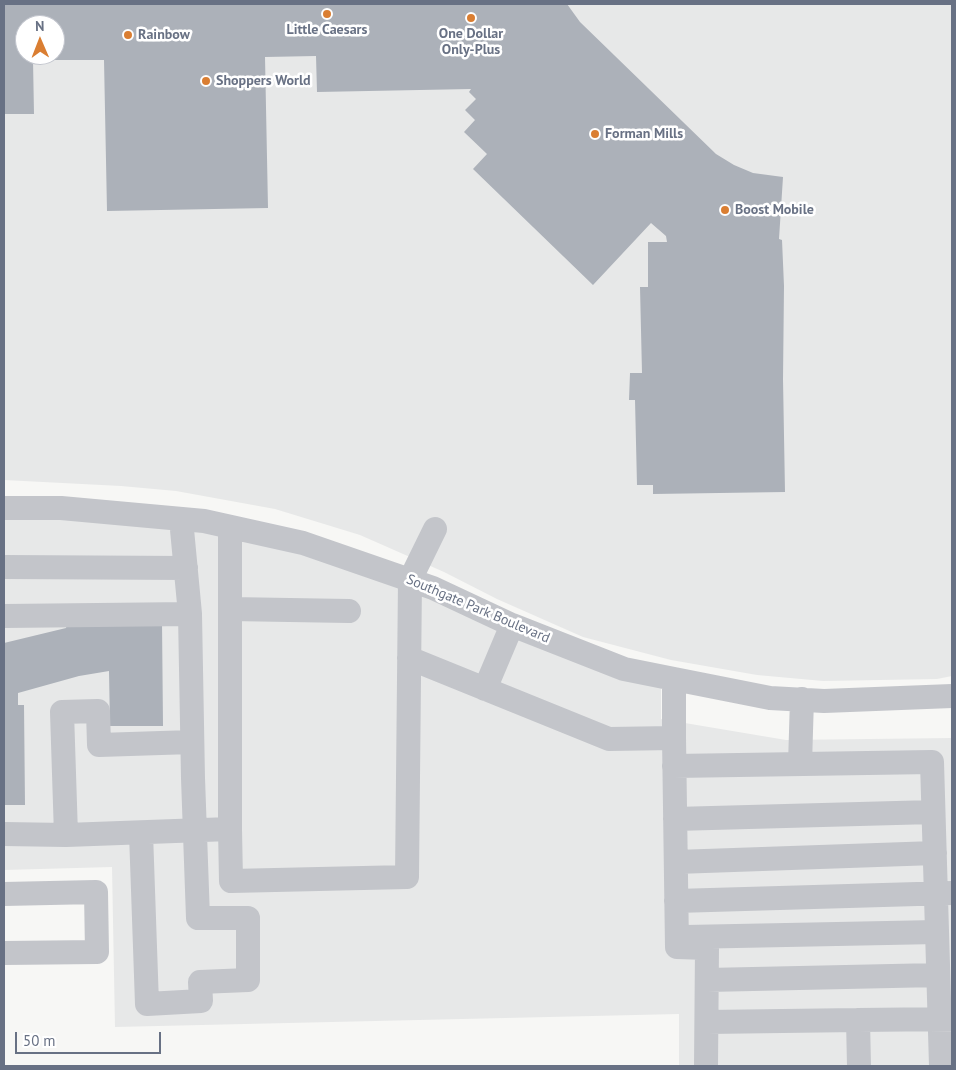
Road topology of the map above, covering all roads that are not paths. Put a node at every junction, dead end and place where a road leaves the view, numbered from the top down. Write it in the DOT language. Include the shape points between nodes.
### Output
graph roads {
  1 [pos="4,508"];
  2 [pos="181,519"];
  3 [pos="230,527"];
  4 [pos="435,529"];
  5 [pos="4,567"];
  6 [pos="186,568"];
  7 [pos="410,580"];
  8 [pos="230,609"];
  9 [pos="349,611"];
  10 [pos="190,614"];
  11 [pos="4,616"];
  12 [pos="512,626"];
  13 [pos="409,658"];
  14 [pos="674,679"];
  15 [pos="484,689"];
  16 [pos="952,696"];
  17 [pos="802,700"];
  18 [pos="674,738"];
  19 [pos="192,742"];
  20 [pos="800,764"];
  21 [pos="674,766"];
  22 [pos="933,812"];
  23 [pos="675,819"];
  24 [pos="230,829"];
  25 [pos="194,831"];
  26 [pos="141,833"];
  27 [pos="4,834"];
  28 [pos="66,835"];
  29 [pos="934,853"];
  30 [pos="676,862"];
  31 [pos="944,893"];
  32 [pos="4,894"];
  33 [pos="676,901"];
  34 [pos="937,932"];
  35 [pos="677,937"];
  36 [pos="4,953"];
  37 [pos="938,975"];
  38 [pos="707,980"];
  39 [pos="946,1019"];
  40 [pos="858,1020"];
  41 [pos="707,1022"];
  42 [pos="706,1066"];
  43 [pos="859,1066"];
  44 [pos="941,1066"];
  1 -- 2 [label="street, Southgate Park Boulevard" via="61,508"];
  2 -- 3 [label="street, Southgate Park Boulevard"];
  2 -- 6 [label="street"];
  3 -- 7 [label="street, Southgate Park Boulevard" via="303,543"];
  3 -- 8 [label="street"];
  4 -- 7 [label="street"];
  5 -- 6 [label="street"];
  6 -- 10 [label="street"];
  7 -- 12 [label="street, Southgate Park Boulevard"];
  7 -- 13 [label="street"];
  8 -- 9 [label="street"];
  8 -- 24 [label="street"];
  10 -- 11 [label="street"];
  10 -- 19 [label="street"];
  12 -- 14 [label="street, Southgate Park Boulevard" via="624,669"];
  12 -- 15 [label="street"];
  13 -- 15 [label="street"];
  13 -- 24 [label="street" via="407,877 231,880"];
  14 -- 17 [label="street, Southgate Park Boulevard" via="770,698"];
  14 -- 18 [label="street"];
  15 -- 18 [label="street" via="609,739"];
  16 -- 17 [label="street, Southgate Park Boulevard"];
  17 -- 20 [label="street"];
  18 -- 21 [label="street"];
  19 -- 25 [label="street"];
  19 -- 28 [label="street" via="99,744 98,711 62,712"];
  20 -- 21 [label="street"];
  20 -- 22 [label="street" via="932,762"];
  21 -- 23 [label="street"];
  22 -- 23 [label="street"];
  22 -- 29 [label="street"];
  23 -- 30 [label="street"];
  24 -- 25 [label="street"];
  25 -- 26 [label="street"];
  25 -- 26 [label="street" via="198,918 248,918 248,980 200,982 201,1001 147,1004"];
  26 -- 28 [label="street"];
  27 -- 28 [label="street"];
  29 -- 30 [label="street"];
  29 -- 31 [label="street"];
  30 -- 33 [label="street"];
  31 -- 33 [label="street"];
  31 -- 34 [label="street"];
  32 -- 36 [label="street" via="96,892 97,952"];
  33 -- 35 [label="street"];
  34 -- 35 [label="street"];
  34 -- 37 [label="street"];
  35 -- 38 [label="street" via="677,947 707,948"];
  37 -- 38 [label="street"];
  37 -- 39 [label="street"];
  38 -- 41 [label="street"];
  39 -- 40 [label="street"];
  39 -- 44 [label="street"];
  40 -- 41 [label="street"];
  40 -- 43 [label="street"];
  41 -- 42 [label="street"];
}
